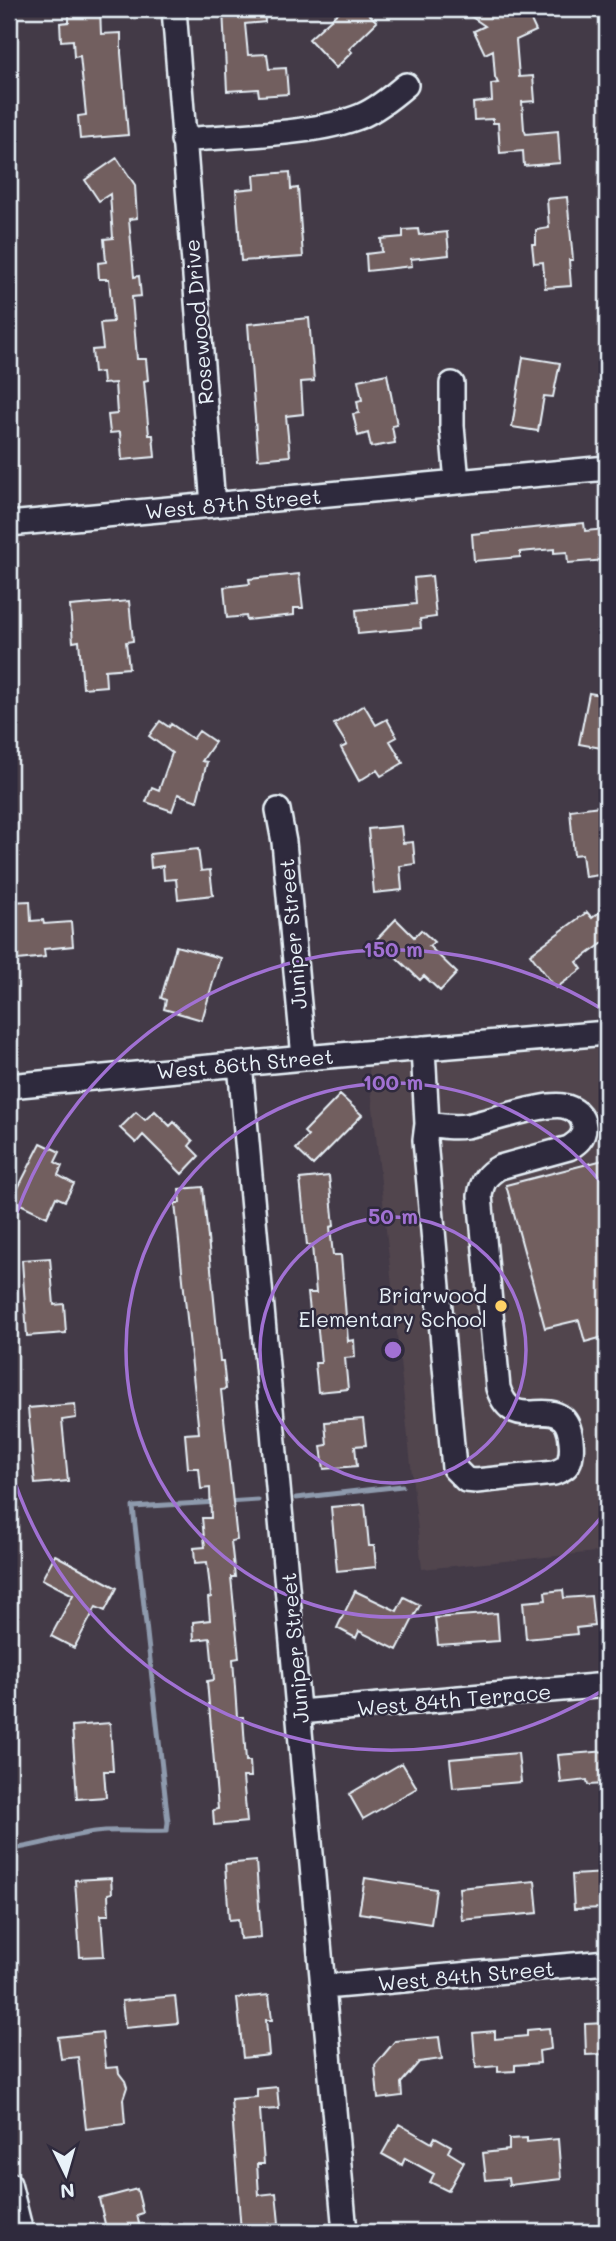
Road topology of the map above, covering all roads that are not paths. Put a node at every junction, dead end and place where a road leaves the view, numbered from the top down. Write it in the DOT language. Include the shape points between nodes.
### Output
graph roads {
  1 [pos="174,9"];
  2 [pos="406,85"];
  3 [pos="183,140"];
  4 [pos="452,384"];
  5 [pos="607,468"];
  6 [pos="457,482"];
  7 [pos="213,505"];
  8 [pos="9,524"];
  9 [pos="278,810"];
  10 [pos="607,1033"];
  11 [pos="423,1048"];
  12 [pos="304,1058"];
  13 [pos="240,1064"];
  14 [pos="9,1086"];
  15 [pos="427,1124"];
  16 [pos="607,1685"];
  17 [pos="300,1712"];
  18 [pos="607,1962"];
  19 [pos="324,1987"];
  20 [pos="9,2184"];
  21 [pos="21,2232"];
  22 [pos="345,2232"];
  1 -- 3 [label="street, Rosewood Drive"];
  2 -- 3 [label="street" via="362,116 333,125"];
  3 -- 7 [label="street, Rosewood Drive"];
  4 -- 6 [label="street"];
  5 -- 6 [label="street, West 87th Street"];
  6 -- 7 [label="street, West 87th Street"];
  7 -- 8 [label="street, West 87th Street"];
  9 -- 12 [label="street, Juniper Street"];
  10 -- 11 [label="street, West 86th Street"];
  11 -- 12 [label="street, West 86th Street"];
  11 -- 15 [label="street"];
  12 -- 13 [label="street, West 86th Street"];
  13 -- 14 [label="street, West 86th Street"];
  13 -- 17 [label="street, Juniper Street"];
  15 -- 15 [label="street" via="458,1127 554,1105 572,1108 584,1125 583,1135 569,1149 491,1172 480,1196 500,1395 517,1412 561,1416 569,1430 571,1454 569,1463 554,1473 466,1480 452,1458"];
  16 -- 17 [label="street, West 84th Terrace"];
  17 -- 19 [label="street, Juniper Street"];
  18 -- 19 [label="street, West 84th Street"];
  19 -- 22 [label="street, Juniper Street"];
  20 -- 21 [label="street"];
}
